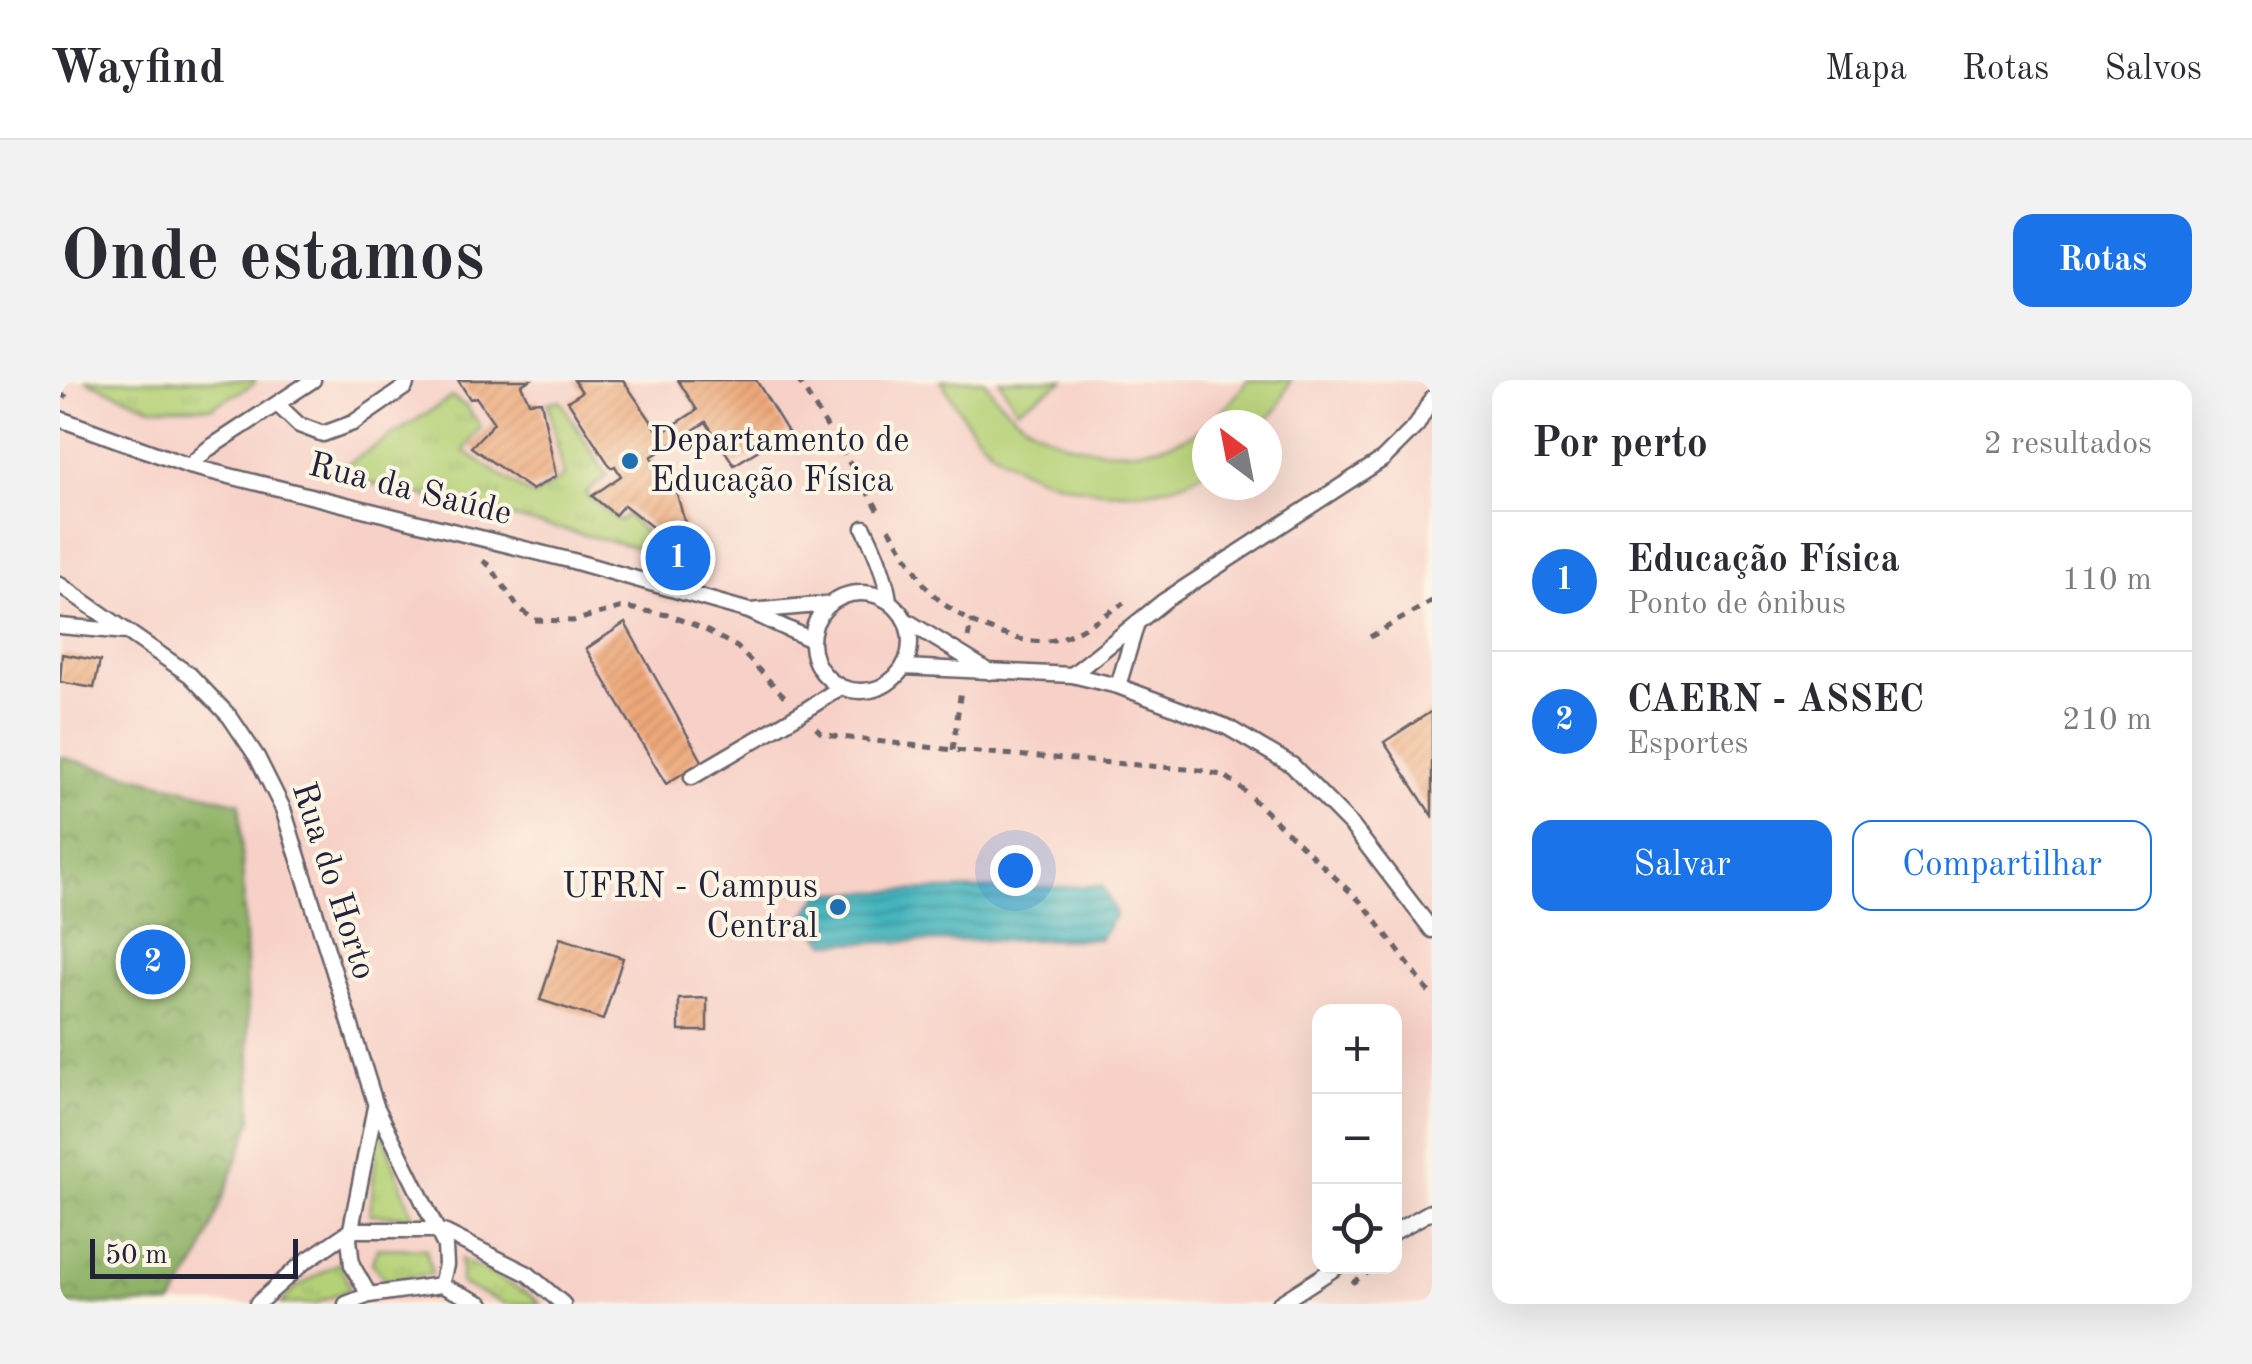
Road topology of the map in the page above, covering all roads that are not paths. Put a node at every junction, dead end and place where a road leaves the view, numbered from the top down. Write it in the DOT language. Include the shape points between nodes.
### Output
graph roads {
  1 [pos="313,380"];
  2 [pos="408,380"];
  3 [pos="1432,398"];
  4 [pos="276,404"];
  5 [pos="60,419"];
  6 [pos="188,466"];
  7 [pos="864,528"];
  8 [pos="60,585"];
  9 [pos="889,600"];
  10 [pos="829,604"];
  11 [pos="749,611"];
  12 [pos="906,621"];
  13 [pos="1136,625"];
  14 [pos="60,626"];
  15 [pos="128,632"];
  16 [pos="812,640"];
  17 [pos="964,663"];
  18 [pos="904,666"];
  19 [pos="1072,675"];
  20 [pos="1118,686"];
  21 [pos="841,687"];
  22 [pos="692,777"];
  23 [pos="1432,930"];
  24 [pos="376,1106"];
  25 [pos="1430,1214"];
  26 [pos="1402,1228"];
  27 [pos="350,1230"];
  28 [pos="436,1230"];
  29 [pos="1326,1274"];
  30 [pos="441,1285"];
  31 [pos="369,1294"];
  32 [pos="257,1304"];
  33 [pos="346,1304"];
  34 [pos="482,1304"];
  35 [pos="563,1304"];
  36 [pos="1279,1304"];
  1 -- 4 [label="lane"];
  2 -- 4 [label="lane" via="353,423 323,434 299,426"];
  3 -- 13 [label="lane" via="1417,425 1383,459"];
  4 -- 6 [label="lane"];
  5 -- 6 [label="lane, Rua da Saúde"];
  6 -- 11 [label="lane, Rua da Saúde"];
  7 -- 9 [label="lane"];
  8 -- 15 [label="lane, Rua do Horto"];
  9 -- 10 [label="lane, Rua da Saúde" via="852,593"];
  9 -- 12 [label="lane"];
  10 -- 11 [label="lane, Rua da Saúde"];
  10 -- 16 [label="lane"];
  11 -- 16 [label="lane, Rua da Saúde"];
  12 -- 17 [label="lane"];
  12 -- 18 [label="lane" via="911,637"];
  13 -- 19 [label="lane"];
  13 -- 20 [label="lane"];
  14 -- 15 [label="lane"];
  15 -- 24 [label="lane, Rua do Horto" via="190,674 257,756 283,809"];
  16 -- 21 [label="lane" via="820,668"];
  17 -- 18 [label="lane"];
  17 -- 19 [label="lane" via="990,672"];
  18 -- 21 [label="lane" via="883,686"];
  19 -- 20 [label="lane"];
  20 -- 23 [label="lane" via="1227,727 1292,765 1352,826"];
  21 -- 22 [label="lane"];
  24 -- 27 [label="lane, Rua do Horto"];
  24 -- 28 [label="lane, Rua do Horto"];
  25 -- 26 [label="lane"];
  27 -- 28 [label="lane"];
  27 -- 31 [label="lane" via="352,1265"];
  27 -- 32 [label="lane"];
  28 -- 30 [label="lane, Rua do Horto" via="447,1256"];
  28 -- 35 [label="lane" via="528,1274"];
  29 -- 36 [label="lane"];
  30 -- 31 [label="lane"];
  30 -- 34 [label="lane"];
  31 -- 33 [label="lane"];
}
